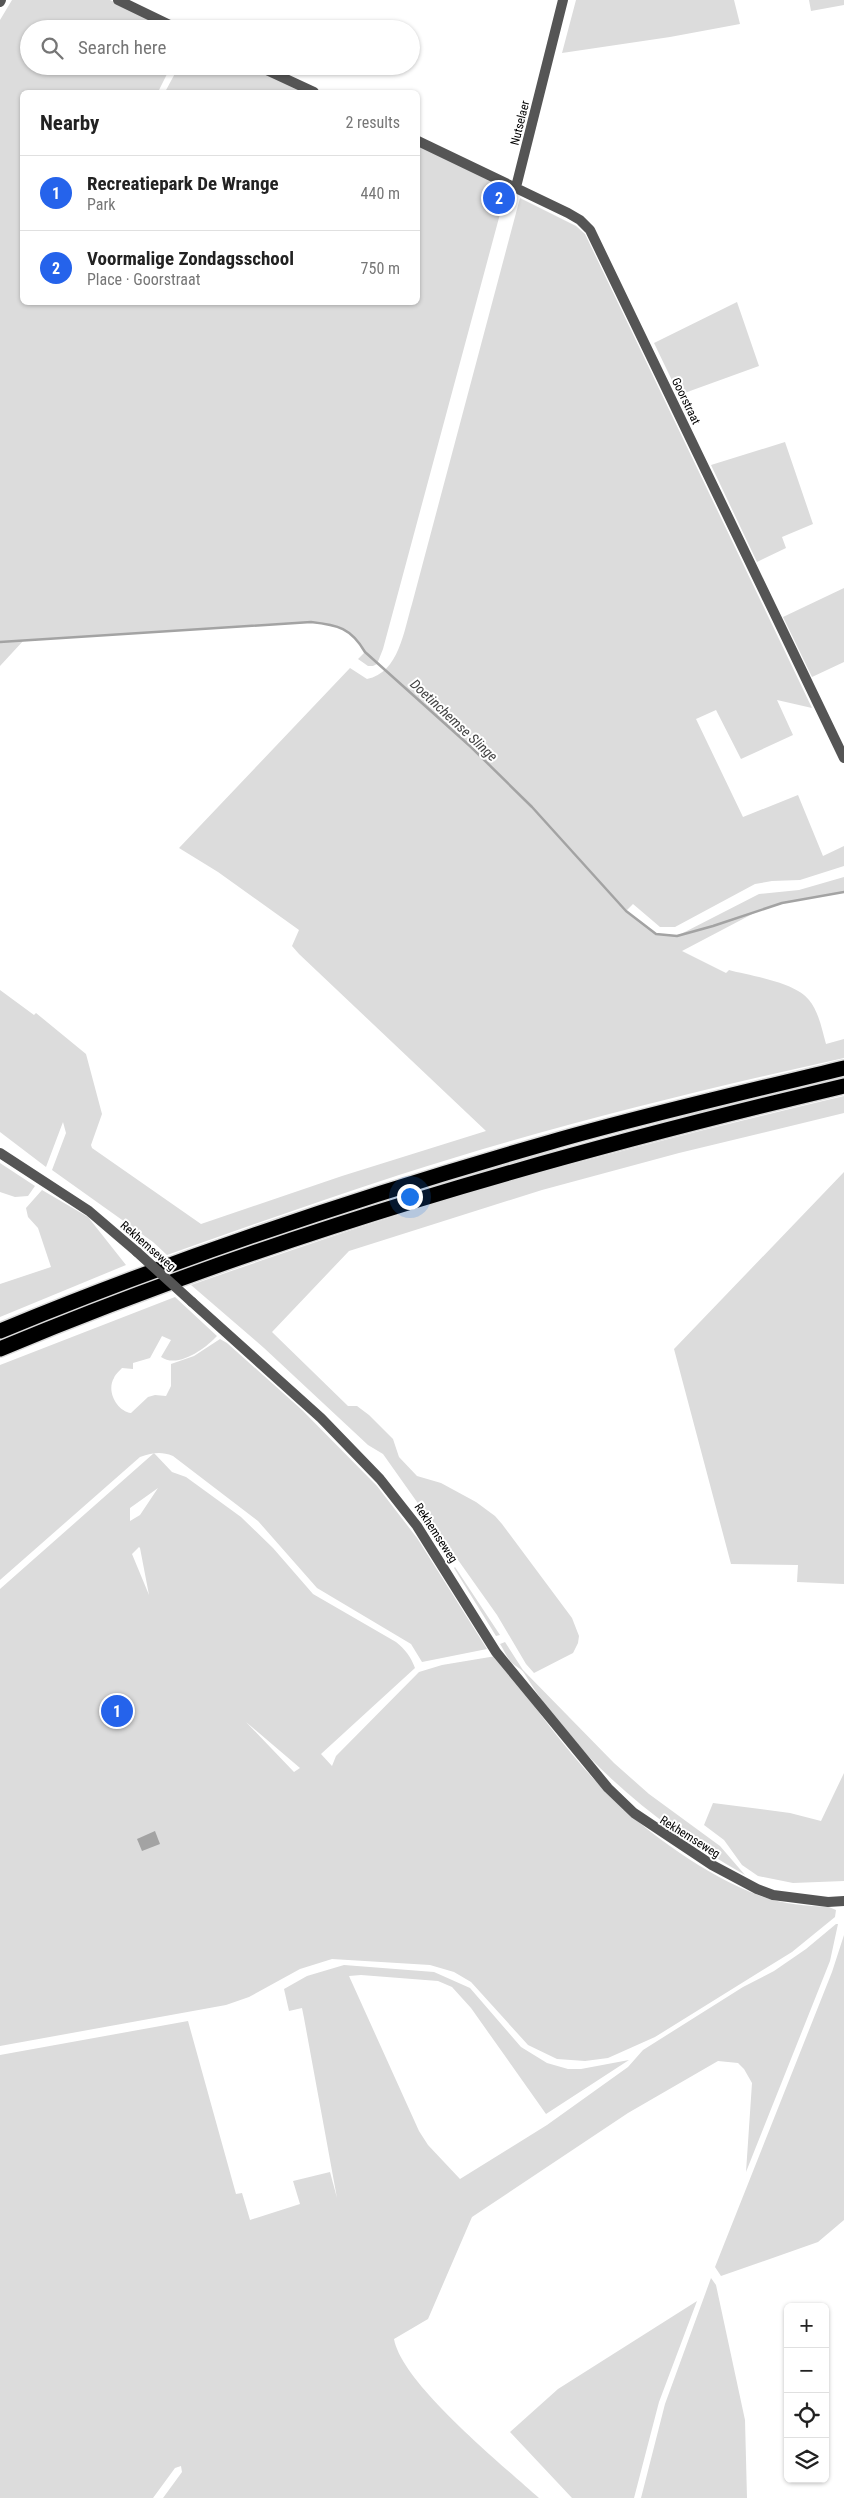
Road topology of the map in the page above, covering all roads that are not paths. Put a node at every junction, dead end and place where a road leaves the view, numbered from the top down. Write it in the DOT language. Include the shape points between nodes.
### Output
graph roads {
  1 [pos="118,0"];
  2 [pos="563,0"];
  3 [pos="570,0"];
  4 [pos="159,20"];
  5 [pos="548,65"];
  6 [pos="277,75"];
  7 [pos="310,90"];
  8 [pos="420,142"];
  9 [pos="516,187"];
  10 [pos="844,758"];
  11 [pos="844,1068"];
  12 [pos="844,1086"];
  13 [pos="0,1153"];
  14 [pos="0,1331"];
  15 [pos="0,1349"];
  16 [pos="844,1901"];
  1 -- 4 [label="street"];
  2 -- 5 [label="street, Nutselaer"];
  3 -- 5 [label="street, Nutselaer" via="559,43"];
  5 -- 9 [label="street, Nutselaer"];
  6 -- 7 [label="street"];
  8 -- 9 [label="street, Goorstraat"];
  9 -- 10 [label="street, Goorstraat" via="580,220 590,230"];
  11 -- 14 [label="highway" via="552,1142 403,1187 198,1255"];
  12 -- 15 [label="highway" via="694,1121 414,1201 196,1274"];
  13 -- 16 [label="street, Rekhemseweg, bridge" via="89,1211 137,1252 321,1418 380,1479 417,1526 496,1652 608,1788 634,1813 712,1865 757,1889 773,1895"];
}
